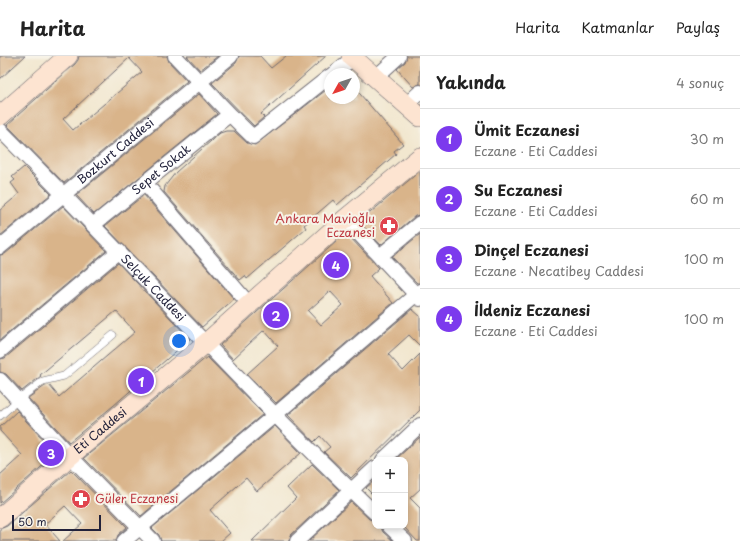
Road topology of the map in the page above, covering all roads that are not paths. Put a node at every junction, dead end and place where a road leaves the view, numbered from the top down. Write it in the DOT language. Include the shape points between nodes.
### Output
graph roads {
  1 [pos="48,56"];
  2 [pos="68,56"];
  3 [pos="175,56"];
  4 [pos="231,56"];
  5 [pos="398,56"];
  6 [pos="352,57"];
  7 [pos="340,68"];
  8 [pos="375,78"];
  9 [pos="324,81"];
  10 [pos="200,82"];
  11 [pos="420,92"];
  12 [pos="0,99"];
  13 [pos="406,104"];
  14 [pos="229,115"];
  15 [pos="0,116"];
  16 [pos="420,117"];
  17 [pos="0,130"];
  18 [pos="420,157"];
  19 [pos="145,183"];
  20 [pos="65,194"];
  21 [pos="345,219"];
  22 [pos="420,222"];
  23 [pos="92,225"];
  24 [pos="0,248"];
  25 [pos="119,251"];
  26 [pos="380,256"];
  27 [pos="419,295"];
  28 [pos="249,304"];
  29 [pos="113,335"];
  30 [pos="206,343"];
  31 [pos="0,351"];
  32 [pos="0,380"];
  33 [pos="18,400"];
  34 [pos="276,414"];
  35 [pos="0,416"];
  36 [pos="420,425"];
  37 [pos="70,456"];
  38 [pos="386,457"];
  39 [pos="372,471"];
  40 [pos="352,490"];
  41 [pos="372,509"];
  42 [pos="0,518"];
  43 [pos="140,527"];
  44 [pos="392,529"];
  45 [pos="124,541"];
  46 [pos="153,541"];
  47 [pos="297,541"];
  48 [pos="405,541"];
  1 -- 12 [label="street"];
  2 -- 15 [label="street"];
  3 -- 10 [label="street"];
  4 -- 10 [label="street, Bozkurt Caddesi"];
  5 -- 8 [label="street"];
  6 -- 7 [label="street"];
  6 -- 8 [label="street"];
  8 -- 13 [label="street"];
  9 -- 14 [label="street" via="253,137"];
  10 -- 14 [label="street"];
  10 -- 20 [label="street, Bozkurt Caddesi"];
  11 -- 13 [label="street"];
  13 -- 16 [label="street"];
  14 -- 19 [label="street, Sepet Sokak"];
  17 -- 20 [label="street, Selçuk Caddesi"];
  18 -- 21 [label="street, Eti Caddesi"];
  19 -- 23 [label="street, Sepet Sokak"];
  19 -- 28 [label="street"];
  20 -- 23 [label="street, Selçuk Caddesi"];
  20 -- 24 [label="street, Bozkurt Caddesi"];
  21 -- 26 [label="street"];
  21 -- 28 [label="street, Eti Caddesi"];
  22 -- 26 [label="street"];
  23 -- 25 [label="street, Selçuk Caddesi"];
  25 -- 30 [label="street, Selçuk Caddesi"];
  25 -- 31 [label="street"];
  26 -- 27 [label="street"];
  27 -- 34 [label="street"];
  28 -- 30 [label="street, Eti Caddesi"];
  29 -- 33 [label="lane" via="64,376 43,381"];
  30 -- 34 [label="street, Selçuk Caddesi"];
  30 -- 37 [label="street, Eti Caddesi"];
  32 -- 33 [label="street"];
  33 -- 35 [label="lane"];
  33 -- 37 [label="street"];
  34 -- 40 [label="street, Selçuk Caddesi"];
  34 -- 43 [label="street"];
  36 -- 38 [label="street"];
  37 -- 42 [label="street, Eti Caddesi"];
  37 -- 43 [label="street"];
  39 -- 40 [label="street"];
  40 -- 41 [label="street, Selçuk Caddesi"];
  40 -- 47 [label="street"];
  43 -- 45 [label="street"];
  43 -- 46 [label="street"];
  44 -- 48 [label="street"];
}
